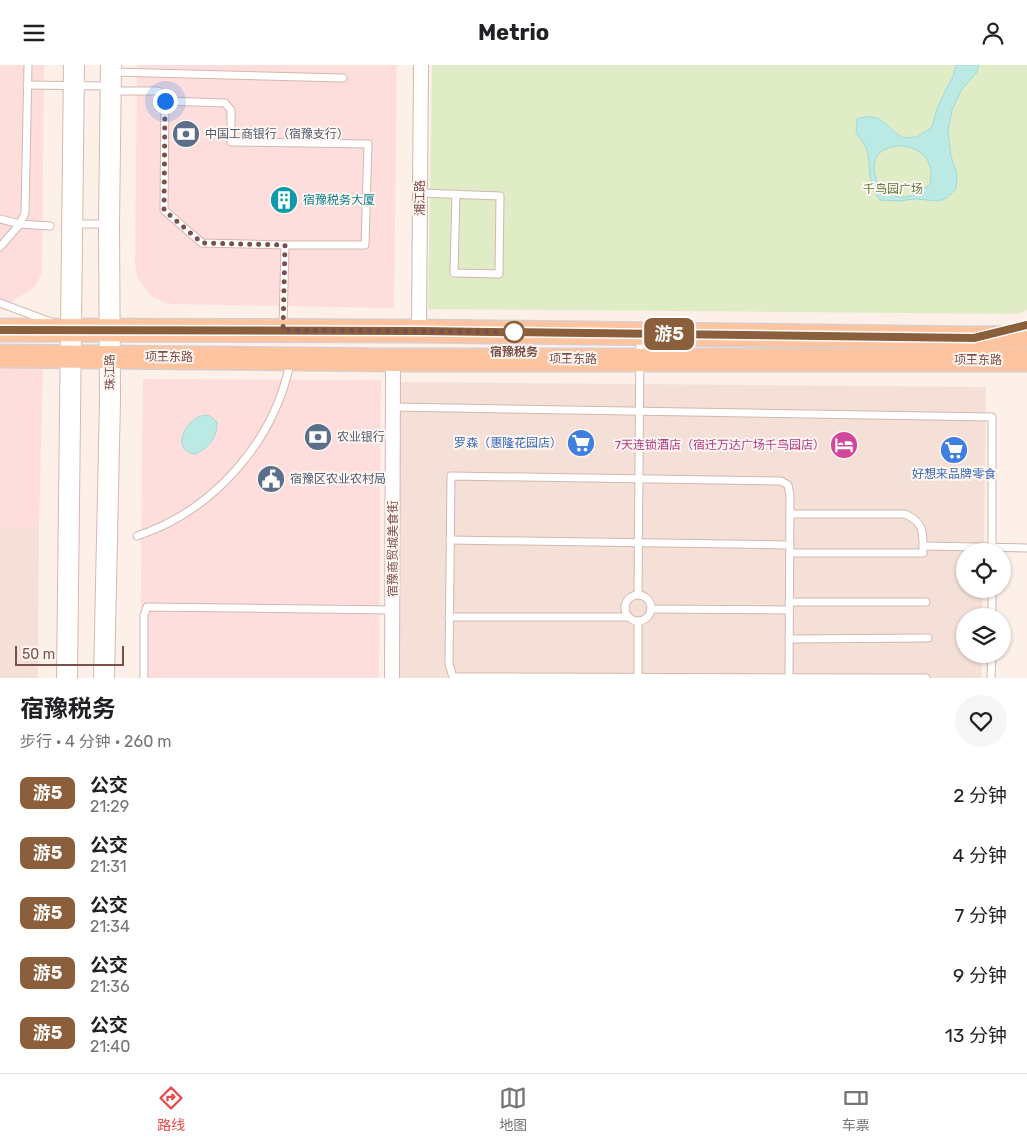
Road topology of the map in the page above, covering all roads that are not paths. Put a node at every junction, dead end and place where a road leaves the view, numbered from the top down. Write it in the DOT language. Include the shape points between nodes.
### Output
graph roads {
  1 [pos="28,65"];
  2 [pos="74,65"];
  3 [pos="182,65"];
  4 [pos="421,65"];
  5 [pos="182,74"];
  6 [pos="111,78"];
  7 [pos="343,78"];
  8 [pos="27,85"];
  9 [pos="74,85"];
  10 [pos="165,101"];
  11 [pos="420,193"];
  12 [pos="456,194"];
  13 [pos="0,219"];
  14 [pos="110,224"];
  15 [pos="20,225"];
  16 [pos="71,225"];
  17 [pos="50,226"];
  18 [pos="285,245"];
  19 [pos="0,247"];
  20 [pos="0,303"];
  21 [pos="1027,325"];
  22 [pos="110,329"];
  23 [pos="0,330"];
  24 [pos="72,330"];
  25 [pos="283,330"];
  26 [pos="419,331"];
  27 [pos="640,334"];
  28 [pos="1027,337"];
  29 [pos="974,338"];
  30 [pos="0,355"];
  31 [pos="291,358"];
  32 [pos="640,359"];
  33 [pos="393,360"];
  34 [pos="973,360"];
  35 [pos="1027,360"];
  36 [pos="107,363"];
  37 [pos="72,364"];
  38 [pos="1027,370"];
  39 [pos="393,407"];
  40 [pos="640,411"];
  41 [pos="639,479"];
  42 [pos="790,514"];
  43 [pos="136,536"];
  44 [pos="450,540"];
  45 [pos="639,543"];
  46 [pos="992,543"];
  47 [pos="790,545"];
  48 [pos="923,546"];
  49 [pos="956,547"];
  50 [pos="1011,548"];
  51 [pos="1027,548"];
  52 [pos="790,553"];
  53 [pos="638,595"];
  54 [pos="926,602"];
  55 [pos="789,606"];
  56 [pos="651,609"];
  57 [pos="392,611"];
  58 [pos="449,617"];
  59 [pos="629,617"];
  60 [pos="638,621"];
  61 [pos="928,638"];
  62 [pos="789,639"];
  63 [pos="992,663"];
  64 [pos="67,678"];
  65 [pos="104,678"];
  66 [pos="144,678"];
  67 [pos="392,678"];
  68 [pos="638,678"];
  69 [pos="789,678"];
  70 [pos="926,678"];
  71 [pos="992,678"];
  1 -- 8 [label="lane"];
  2 -- 9 [label="street"];
  3 -- 5 [label="lane"];
  4 -- 11 [label="street, 湘江路"];
  5 -- 6 [label="lane"];
  5 -- 7 [label="lane"];
  6 -- 9 [label="lane"];
  6 -- 10 [label="lane" via="158,91 164,94"];
  6 -- 14 [label="street, 珠江路"];
  8 -- 9 [label="lane"];
  8 -- 15 [label="lane" via="25,213"];
  9 -- 16 [label="street"];
  10 -- 18 [label="lane" via="164,210 202,243"];
  10 -- 18 [label="lane" via="225,103 231,110 231,142 368,144 365,245"];
  11 -- 12 [label="lane"];
  11 -- 26 [label="street, 湘江路"];
  12 -- 12 [label="lane" via="500,196 499,274 454,273"];
  13 -- 15 [label="lane"];
  14 -- 16 [label="lane"];
  14 -- 22 [label="street, 珠江路"];
  15 -- 17 [label="lane"];
  15 -- 19 [label="lane"];
  16 -- 24 [label="street"];
  18 -- 25 [label="lane"];
  20 -- 24 [label="lane"];
  21 -- 29 [label="street"];
  22 -- 24 [label="main road, 项王东路"];
  22 -- 25 [label="main road, 项王东路"];
  22 -- 36 [label="street, 珠江路"];
  23 -- 24 [label="main road, 项王东路"];
  24 -- 37 [label="street"];
  25 -- 26 [label="main road, 项王东路"];
  26 -- 27 [label="main road, 项王东路"];
  27 -- 29 [label="main road, 项王东路"];
  27 -- 32 [label="lane"];
  28 -- 29 [label="main road, 项王东路"];
  30 -- 37 [label="main road, 项王东路"];
  31 -- 33 [label="main road, 项王东路"];
  31 -- 36 [label="main road, 项王东路"];
  31 -- 43 [label="lane" via="278,404 259,438 227,479 192,509 171,522"];
  32 -- 33 [label="main road, 项王东路"];
  32 -- 34 [label="main road, 项王东路"];
  32 -- 40 [label="lane"];
  33 -- 39 [label="street, 宿豫商贸城美食街"];
  34 -- 35 [label="main road, 项王东路"];
  34 -- 38 [label="street"];
  36 -- 37 [label="main road, 项王东路"];
  36 -- 65 [label="street, 珠江路"];
  37 -- 64 [label="street"];
  39 -- 40 [label="lane"];
  39 -- 57 [label="street, 宿豫商贸城美食街"];
  40 -- 41 [label="lane"];
  40 -- 46 [label="lane" via="992,417"];
  41 -- 42 [label="lane" via="781,481 788,485"];
  41 -- 44 [label="lane" via="451,476"];
  41 -- 45 [label="lane"];
  42 -- 47 [label="lane"];
  42 -- 48 [label="lane" via="905,514 919,523"];
  44 -- 45 [label="lane"];
  44 -- 58 [label="lane"];
  45 -- 47 [label="lane"];
  45 -- 53 [label="lane"];
  47 -- 52 [label="lane"];
  48 -- 49 [label="lane"];
  48 -- 52 [label="lane" via="923,553"];
  50 -- 51 [label="lane"];
  52 -- 55 [label="lane"];
  53 -- 56 [label="lane" via="649,601"];
  53 -- 59 [label="lane" via="628,601"];
  54 -- 55 [label="lane"];
  55 -- 56 [label="lane"];
  55 -- 62 [label="lane"];
  56 -- 60 [label="lane" via="648,617"];
  57 -- 66 [label="lane" via="147,607 144,615"];
  57 -- 67 [label="street, 宿豫商贸城美食街"];
  58 -- 59 [label="lane"];
  58 -- 68 [label="lane" via="449,664 453,677"];
  59 -- 60 [label="lane"];
  60 -- 68 [label="lane"];
  61 -- 62 [label="lane"];
  62 -- 69 [label="lane"];
  63 -- 71 [label="lane"];
  68 -- 69 [label="lane"];
  69 -- 70 [label="lane"];
}
